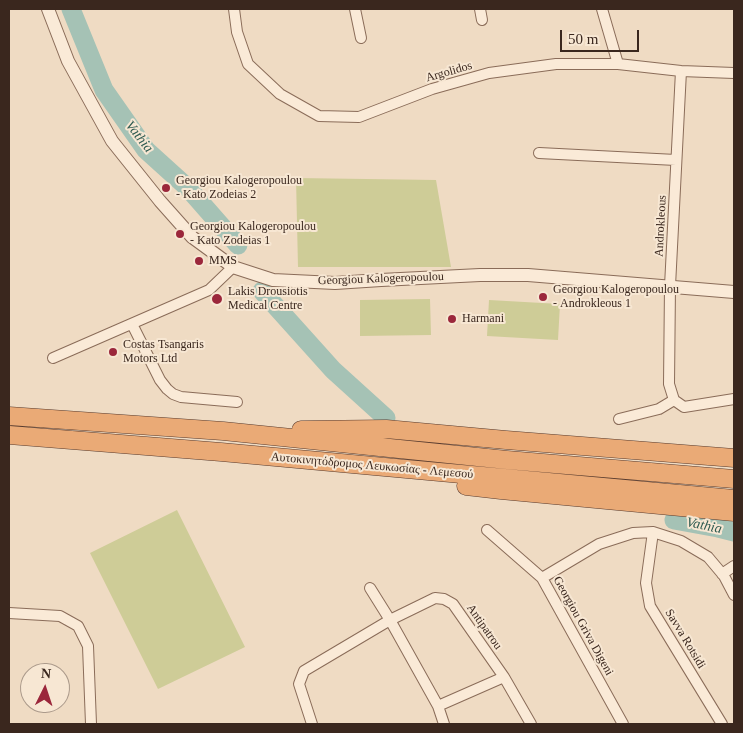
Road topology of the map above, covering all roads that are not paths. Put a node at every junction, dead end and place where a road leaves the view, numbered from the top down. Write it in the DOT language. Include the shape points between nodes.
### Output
graph roads {
  1 [pos="48,9"];
  2 [pos="234,9"];
  3 [pos="355,9"];
  4 [pos="480,9"];
  5 [pos="602,9"];
  6 [pos="482,20"];
  7 [pos="362,38"];
  8 [pos="618,64"];
  9 [pos="681,71"];
  10 [pos="734,73"];
  11 [pos="539,153"];
  12 [pos="676,160"];
  13 [pos="233,267"];
  14 [pos="670,286"];
  15 [pos="734,292"];
  16 [pos="132,324"];
  17 [pos="53,358"];
  18 [pos="734,399"];
  19 [pos="674,400"];
  20 [pos="237,402"];
  21 [pos="9,416"];
  22 [pos="619,418"];
  23 [pos="224,431"];
  24 [pos="9,435"];
  25 [pos="221,452"];
  26 [pos="734,458"];
  27 [pos="729,478"];
  28 [pos="729,498"];
  29 [pos="734,512"];
  30 [pos="488,530"];
  31 [pos="653,532"];
  32 [pos="734,566"];
  33 [pos="722,574"];
  34 [pos="542,578"];
  35 [pos="370,588"];
  36 [pos="734,595"];
  37 [pos="9,613"];
  38 [pos="390,620"];
  39 [pos="504,677"];
  40 [pos="438,706"];
  41 [pos="91,724"];
  42 [pos="312,724"];
  43 [pos="444,724"];
  44 [pos="531,724"];
  45 [pos="623,724"];
  46 [pos="722,724"];
  1 -- 13 [label="street, Georgiou Kalogeropoulou" via="68,61 112,141 192,237"];
  2 -- 8 [label="street, Argolidos" via="237,32 248,64 280,94 319,116 359,117 432,89 492,72 556,64"];
  3 -- 7 [label="street"];
  4 -- 6 [label="street"];
  5 -- 8 [label="street"];
  8 -- 9 [label="street, Argolidos"];
  9 -- 10 [label="street, Argolidos"];
  9 -- 12 [label="street, Androkleous"];
  11 -- 12 [label="street"];
  12 -- 14 [label="street, Androkleous"];
  13 -- 14 [label="street, Georgiou Kalogeropoulou" via="273,280 335,283 528,275"];
  13 -- 16 [label="street" via="209,290"];
  14 -- 15 [label="street, Georgiou Kalogeropoulou"];
  14 -- 19 [label="street, Androkleous" via="669,384"];
  16 -- 17 [label="street"];
  16 -- 20 [label="street" via="160,380 173,394"];
  18 -- 19 [label="street" via="684,407"];
  19 -- 22 [label="street" via="659,409"];
  21 -- 23 [label="highway, Αυτοκινητόδρομος Λευκωσίας - Λεμεσού"];
  23 -- 26 [label="highway" via="386,429"];
  23 -- 27 [label="highway, Αυτοκινητόδρομος Λευκωσίας - Λεμεσού" via="507,460"];
  24 -- 25 [label="highway, Αυτοκινητόδρομος Λευκωσίας - Λεμεσού"];
  25 -- 28 [label="highway, Αυτοκινητόδρομος Λευκωσίας - Λεμεσού"];
  25 -- 29 [label="highway" via="501,490"];
  30 -- 34 [label="street, Georgiou Griva Digeni"];
  31 -- 33 [label="street" via="681,541 708,557"];
  31 -- 34 [label="street" via="634,532 599,544"];
  31 -- 46 [label="street, Savva Rotsidi" via="646,583 650,606"];
  32 -- 33 [label="street"];
  33 -- 36 [label="street"];
  34 -- 45 [label="street, Georgiou Griva Digeni"];
  35 -- 38 [label="street"];
  37 -- 41 [label="street" via="60,616 78,626 88,646"];
  38 -- 39 [label="street, Antipatrou" via="435,598 444,599 452,604"];
  38 -- 40 [label="street"];
  38 -- 42 [label="street, Antipatrou" via="304,671 299,684"];
  39 -- 40 [label="street"];
  39 -- 44 [label="street, Antipatrou"];
  40 -- 43 [label="street"];
}
